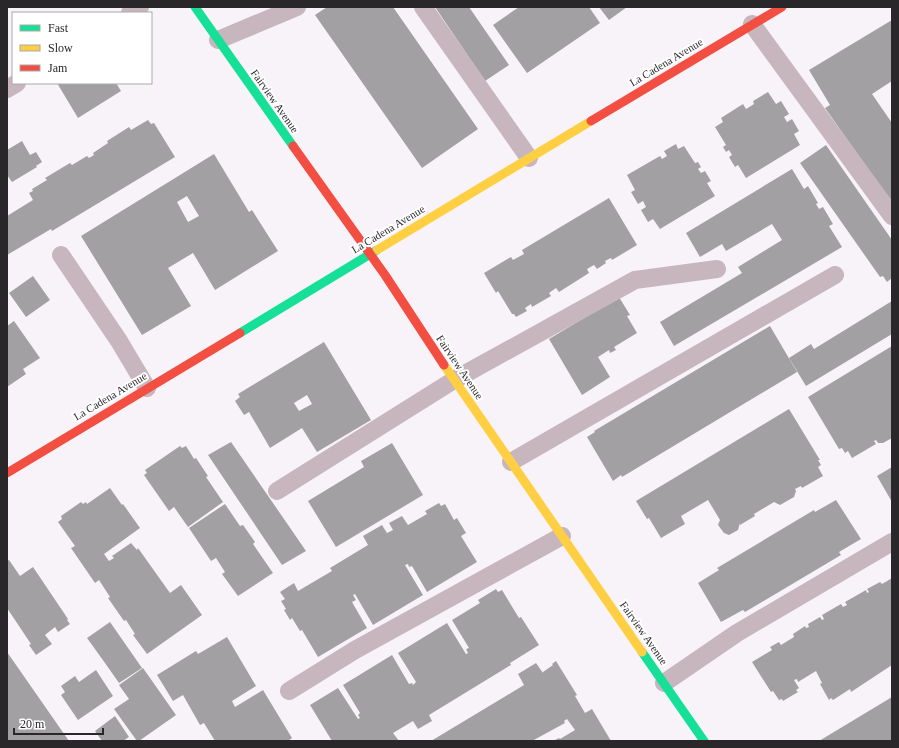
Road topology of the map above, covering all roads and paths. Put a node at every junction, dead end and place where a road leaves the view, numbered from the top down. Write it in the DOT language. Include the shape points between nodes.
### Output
graph roads {
  1 [pos="195,7"];
  2 [pos="297,7"];
  3 [pos="423,7"];
  4 [pos="782,7"];
  5 [pos="752,24"];
  6 [pos="218,40"];
  7 [pos="528,158"];
  8 [pos="892,216"];
  9 [pos="370,254"];
  10 [pos="61,255"];
  11 [pos="717,269"];
  12 [pos="835,275"];
  13 [pos="454,380"];
  14 [pos="147,388"];
  15 [pos="511,462"];
  16 [pos="7,473"];
  17 [pos="277,491"];
  18 [pos="562,536"];
  19 [pos="892,542"];
  20 [pos="664,683"];
  21 [pos="289,691"];
  22 [pos="704,741"];
  1 -- 6 [label="street, Fairview Avenue"];
  2 -- 6 [label="lane"];
  3 -- 7 [label="lane"];
  4 -- 5 [label="street, La Cadena Avenue"];
  5 -- 7 [label="street, La Cadena Avenue"];
  5 -- 8 [label="lane"];
  6 -- 9 [label="street, Fairview Avenue"];
  7 -- 9 [label="street, La Cadena Avenue"];
  9 -- 13 [label="street, Fairview Avenue"];
  9 -- 14 [label="street, La Cadena Avenue"];
  10 -- 14 [label="lane" via="119,341"];
  11 -- 13 [label="lane" via="635,280"];
  12 -- 15 [label="lane"];
  13 -- 15 [label="street, Fairview Avenue"];
  13 -- 17 [label="lane"];
  14 -- 16 [label="street, La Cadena Avenue"];
  15 -- 18 [label="street, Fairview Avenue"];
  18 -- 20 [label="street, Fairview Avenue"];
  18 -- 21 [label="lane" via="356,650"];
  19 -- 20 [label="lane" via="737,633"];
  20 -- 22 [label="street, Fairview Avenue"];
}
